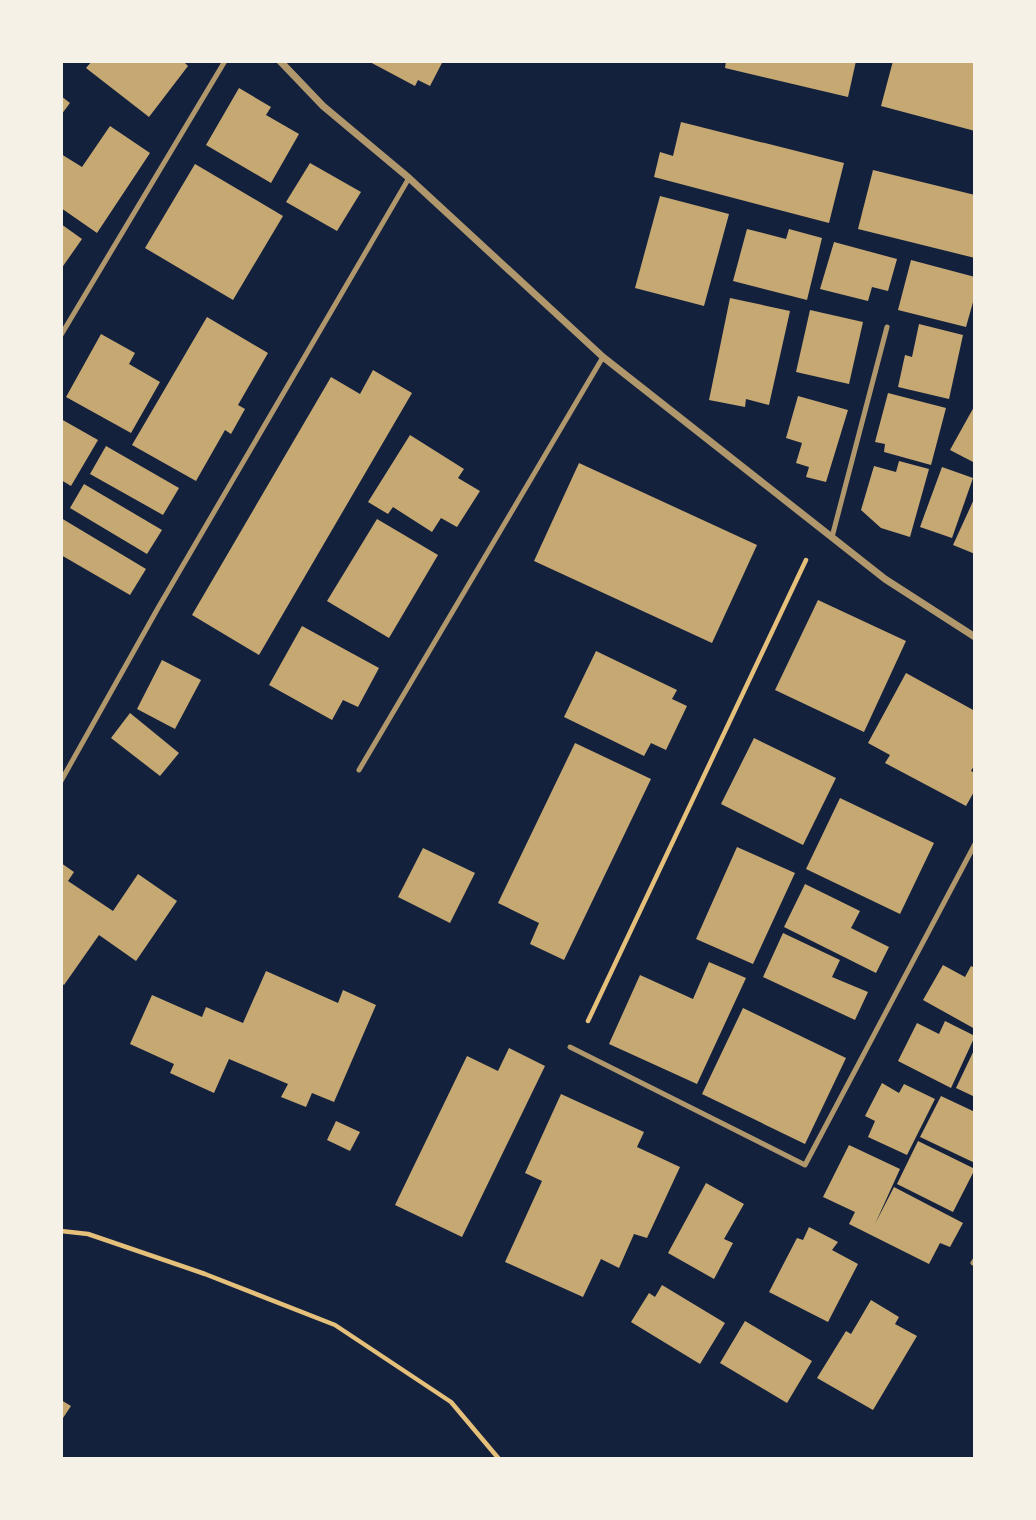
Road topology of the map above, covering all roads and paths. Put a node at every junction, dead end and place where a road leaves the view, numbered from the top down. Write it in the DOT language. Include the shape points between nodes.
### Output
graph roads {
  1 [pos="225,61"];
  2 [pos="280,61"];
  3 [pos="409,178"];
  4 [pos="887,327"];
  5 [pos="61,335"];
  6 [pos="603,357"];
  7 [pos="832,537"];
  8 [pos="809,553"];
  9 [pos="975,638"];
  10 [pos="359,770"];
  11 [pos="61,780"];
  12 [pos="975,844"];
  13 [pos="588,1021"];
  14 [pos="570,1047"];
  15 [pos="61,1231"];
  16 [pos="499,1459"];
  1 -- 5 [label="lane"];
  2 -- 3 [label="street" via="323,106"];
  3 -- 6 [label="street"];
  3 -- 11 [label="lane"];
  4 -- 7 [label="lane"];
  6 -- 7 [label="street"];
  6 -- 10 [label="lane"];
  7 -- 9 [label="street" via="885,579"];
  8 -- 13 [label="path"];
  12 -- 14 [label="lane" via="806,1165"];
  15 -- 16 [label="path" via="88,1234 205,1274 335,1325 450,1402"];
}
